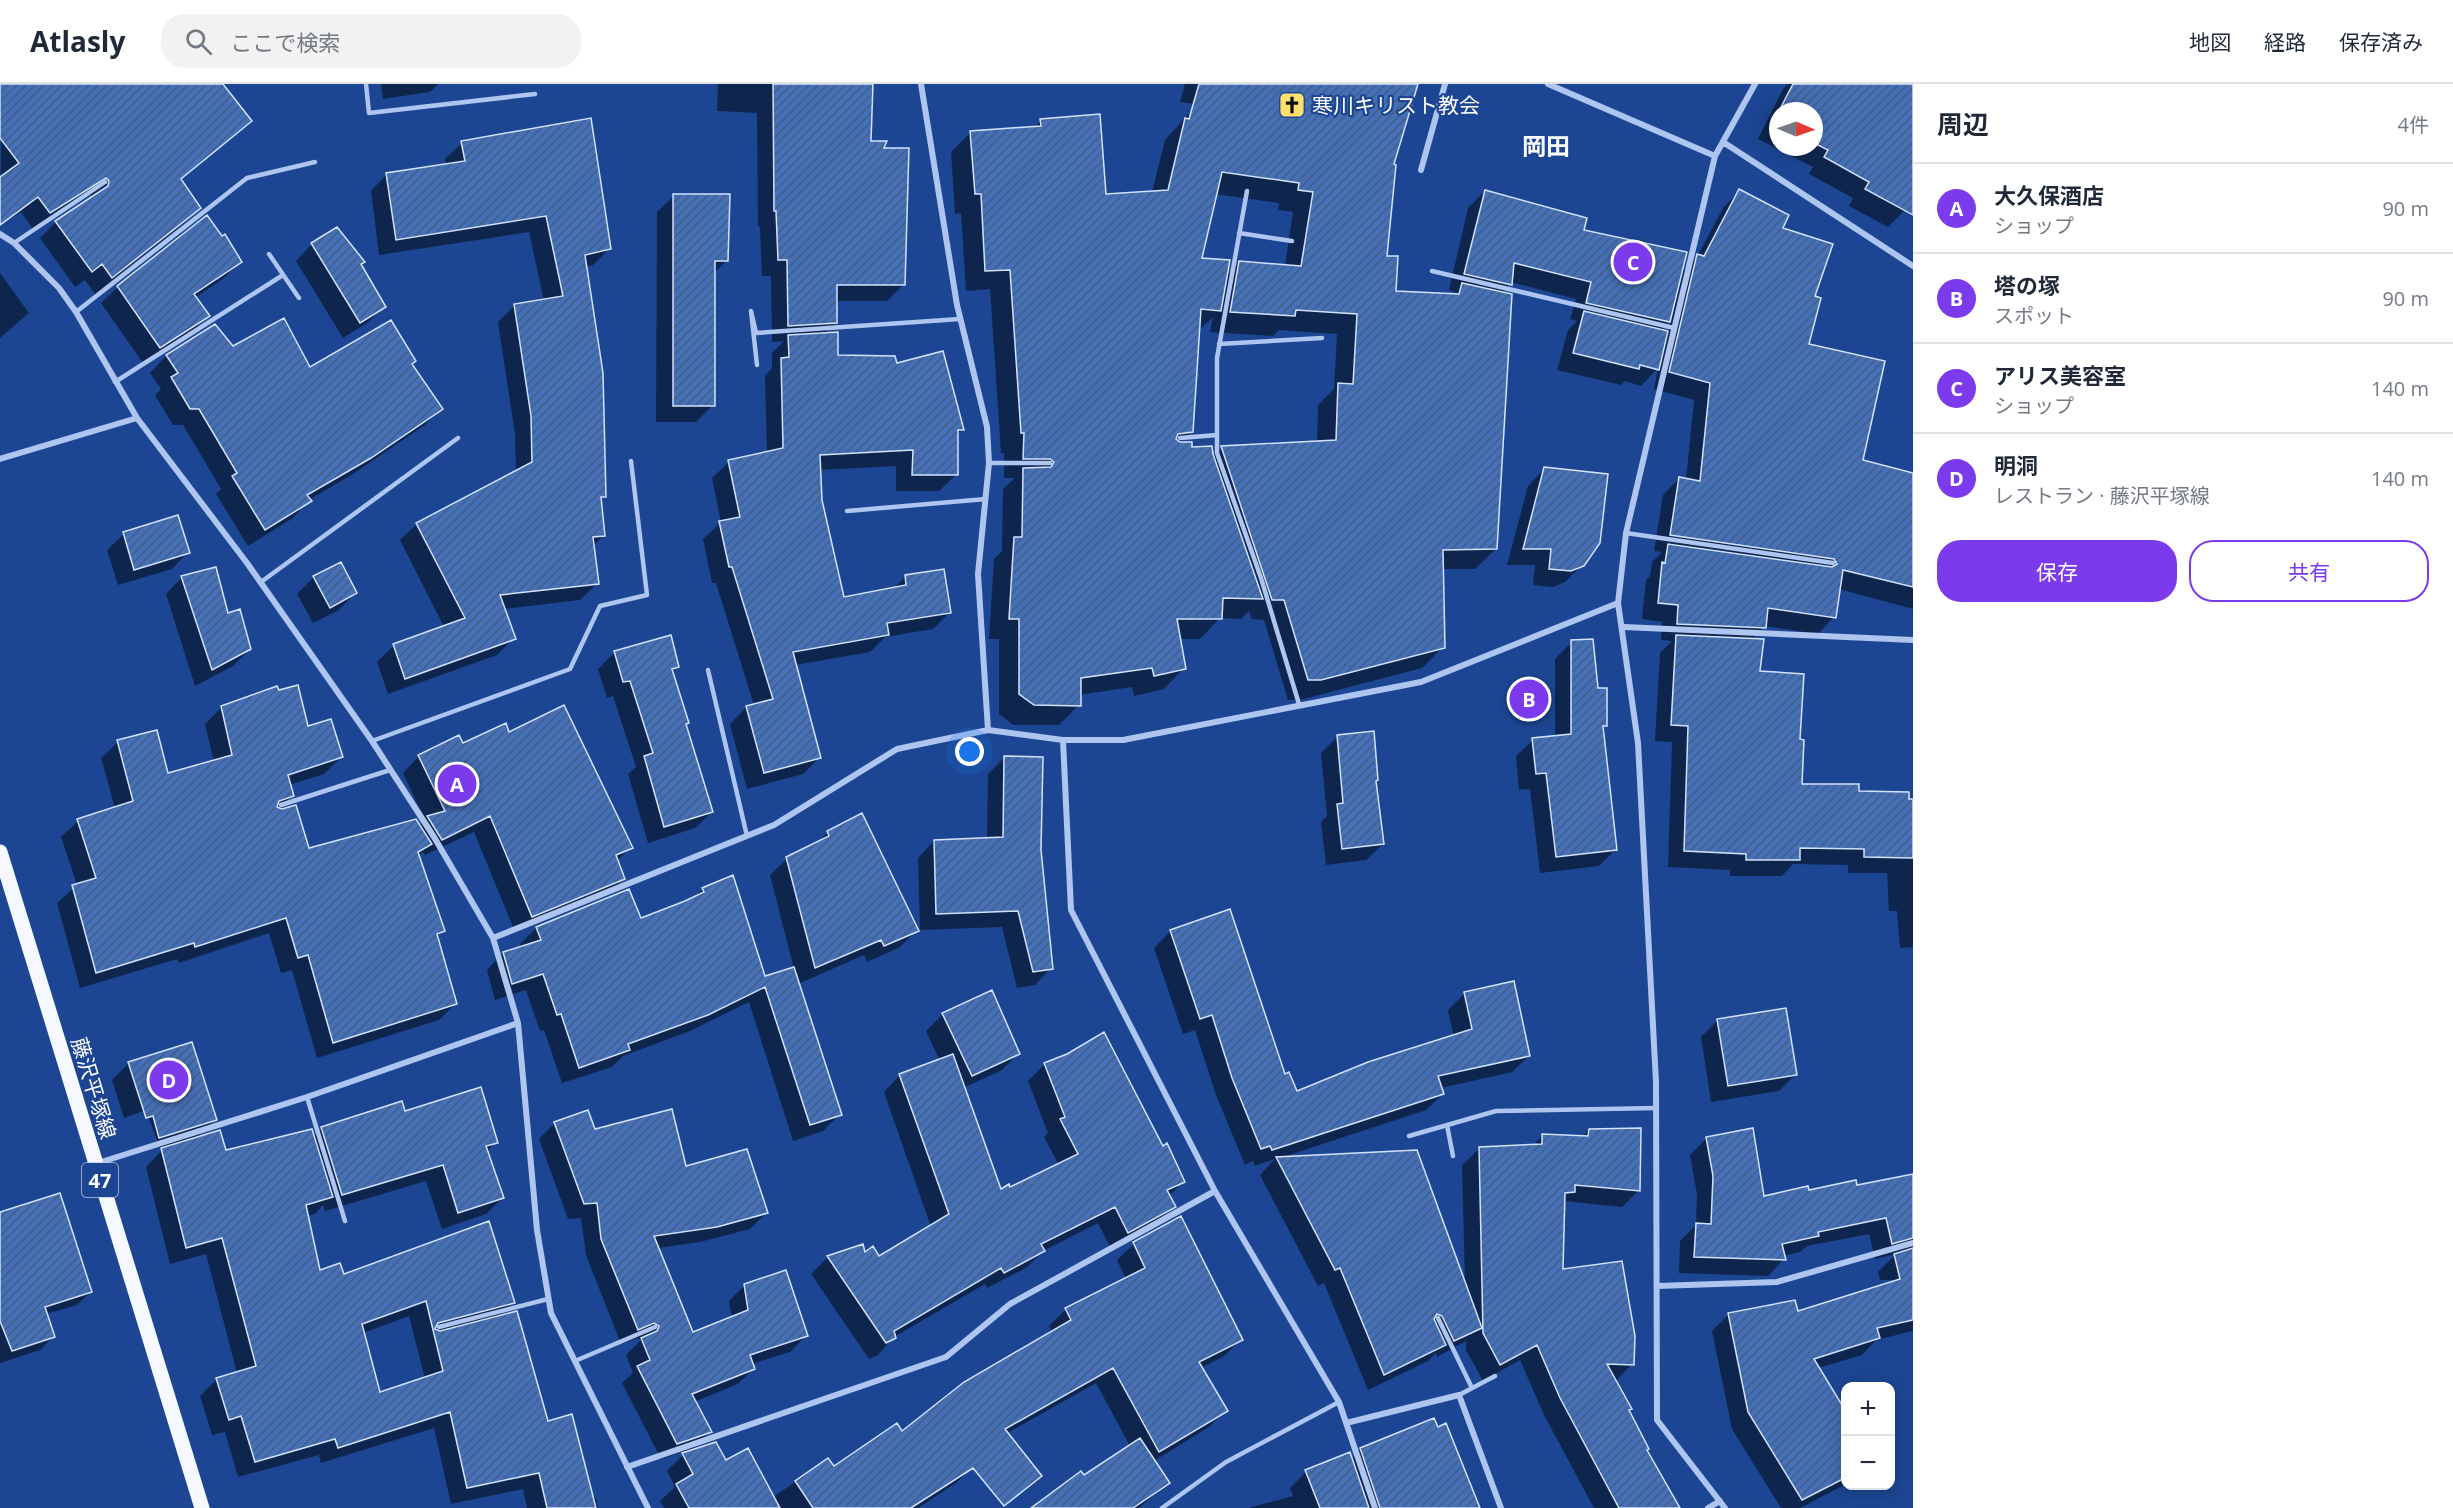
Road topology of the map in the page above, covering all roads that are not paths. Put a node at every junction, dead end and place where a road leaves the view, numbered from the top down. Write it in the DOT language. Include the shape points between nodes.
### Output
graph roads {
  1 [pos="366,84"];
  2 [pos="921,84"];
  3 [pos="1445,84"];
  4 [pos="1548,84"];
  5 [pos="1755,84"];
  6 [pos="535,94"];
  7 [pos="1723,142"];
  8 [pos="1715,156"];
  9 [pos="315,162"];
  10 [pos="1421,170"];
  11 [pos="105,182"];
  12 [pos="1247,190"];
  13 [pos="0,234"];
  14 [pos="1239,234"];
  15 [pos="1292,241"];
  16 [pos="14,243"];
  17 [pos="269,254"];
  18 [pos="1913,266"];
  19 [pos="1432,271"];
  20 [pos="283,274"];
  21 [pos="299,298"];
  22 [pos="76,312"];
  23 [pos="960,320"];
  24 [pos="1674,328"];
  25 [pos="1322,338"];
  26 [pos="1219,344"];
  27 [pos="757,365"];
  28 [pos="115,382"];
  29 [pos="138,418"];
  30 [pos="1217,435"];
  31 [pos="458,438"];
  32 [pos="1180,438"];
  33 [pos="0,459"];
  34 [pos="631,461"];
  35 [pos="989,463"];
  36 [pos="1050,463"];
  37 [pos="986,499"];
  38 [pos="847,511"];
  39 [pos="1626,533"];
  40 [pos="1833,563"];
  41 [pos="261,582"];
  42 [pos="1618,603"];
  43 [pos="1624,627"];
  44 [pos="1913,640"];
  45 [pos="708,670"];
  46 [pos="1299,704"];
  47 [pos="988,730"];
  48 [pos="1063,740"];
  49 [pos="372,741"];
  50 [pos="390,770"];
  51 [pos="281,805"];
  52 [pos="747,836"];
  53 [pos="0,852"];
  54 [pos="493,938"];
  55 [pos="518,1023"];
  56 [pos="307,1097"];
  57 [pos="1657,1108"];
  58 [pos="1447,1125"];
  59 [pos="1409,1136"];
  60 [pos="1453,1156"];
  61 [pos="95,1164"];
  62 [pos="1215,1191"];
  63 [pos="345,1221"];
  64 [pos="1913,1243"];
  65 [pos="1657,1286"];
  66 [pos="548,1299"];
  67 [pos="1438,1318"];
  68 [pos="439,1327"];
  69 [pos="655,1328"];
  70 [pos="575,1361"];
  71 [pos="1495,1376"];
  72 [pos="1472,1388"];
  73 [pos="1459,1395"];
  74 [pos="1339,1402"];
  75 [pos="1346,1423"];
  76 [pos="627,1467"];
  77 [pos="1720,1501"];
  78 [pos="202,1508"];
  79 [pos="648,1508"];
  80 [pos="1162,1508"];
  81 [pos="1375,1508"];
  82 [pos="1501,1508"];
  83 [pos="1708,1508"];
  84 [pos="1725,1508"];
  1 -- 6 [label="lane" via="369,113"];
  2 -- 23 [label="street"];
  3 -- 10 [label="street"];
  4 -- 8 [label="street"];
  5 -- 7 [label="street"];
  7 -- 8 [label="street"];
  7 -- 18 [label="street"];
  8 -- 24 [label="street"];
  9 -- 22 [label="lane" via="247,178"];
  11 -- 16 [label="lane"];
  12 -- 14 [label="lane"];
  13 -- 16 [label="street"];
  14 -- 15 [label="lane"];
  14 -- 26 [label="lane"];
  16 -- 22 [label="street"];
  17 -- 20 [label="lane"];
  19 -- 24 [label="lane"];
  20 -- 21 [label="lane"];
  20 -- 28 [label="lane"];
  22 -- 28 [label="street"];
  23 -- 27 [label="lane" via="756,333 751,311"];
  23 -- 35 [label="street" via="987,427"];
  24 -- 39 [label="street"];
  25 -- 26 [label="lane"];
  26 -- 30 [label="lane"];
  28 -- 29 [label="street"];
  29 -- 33 [label="street"];
  29 -- 41 [label="street"];
  30 -- 32 [label="lane"];
  30 -- 46 [label="lane" via="1217,453 1261,578"];
  31 -- 41 [label="lane"];
  34 -- 49 [label="lane" via="647,595 600,606 570,669"];
  35 -- 36 [label="lane"];
  35 -- 37 [label="street"];
  37 -- 38 [label="lane"];
  37 -- 47 [label="street" via="978,574"];
  39 -- 40 [label="lane"];
  39 -- 42 [label="street"];
  41 -- 49 [label="street"];
  42 -- 43 [label="street"];
  42 -- 46 [label="street" via="1421,682"];
  43 -- 44 [label="street"];
  43 -- 57 [label="street" via="1638,742"];
  45 -- 52 [label="lane"];
  46 -- 48 [label="street" via="1123,740"];
  47 -- 48 [label="street"];
  47 -- 52 [label="street" via="897,749 774,825"];
  48 -- 62 [label="street" via="1071,910"];
  49 -- 50 [label="street"];
  50 -- 51 [label="lane"];
  50 -- 54 [label="street"];
  52 -- 54 [label="street"];
  53 -- 61 [label="main road, 藤沢平塚線 / 47"];
  54 -- 55 [label="street"];
  55 -- 56 [label="street"];
  55 -- 66 [label="street" via="537,1230"];
  56 -- 61 [label="street"];
  56 -- 63 [label="lane"];
  57 -- 58 [label="lane" via="1496,1111"];
  57 -- 65 [label="street"];
  58 -- 59 [label="lane"];
  58 -- 60 [label="lane"];
  61 -- 78 [label="main road, 藤沢平塚線 / 47"];
  62 -- 74 [label="street"];
  62 -- 76 [label="street" via="1010,1304 946,1357"];
  64 -- 65 [label="street" via="1777,1282"];
  65 -- 77 [label="street" via="1657,1420"];
  66 -- 68 [label="lane"];
  66 -- 70 [label="street"];
  67 -- 72 [label="lane"];
  69 -- 70 [label="lane"];
  70 -- 76 [label="street"];
  71 -- 72 [label="lane"];
  72 -- 73 [label="lane"];
  73 -- 75 [label="street"];
  73 -- 82 [label="street"];
  74 -- 75 [label="street"];
  74 -- 80 [label="lane" via="1226,1462"];
  75 -- 81 [label="street"];
  76 -- 79 [label="street"];
  77 -- 83 [label="street"];
  77 -- 84 [label="street"];
}
